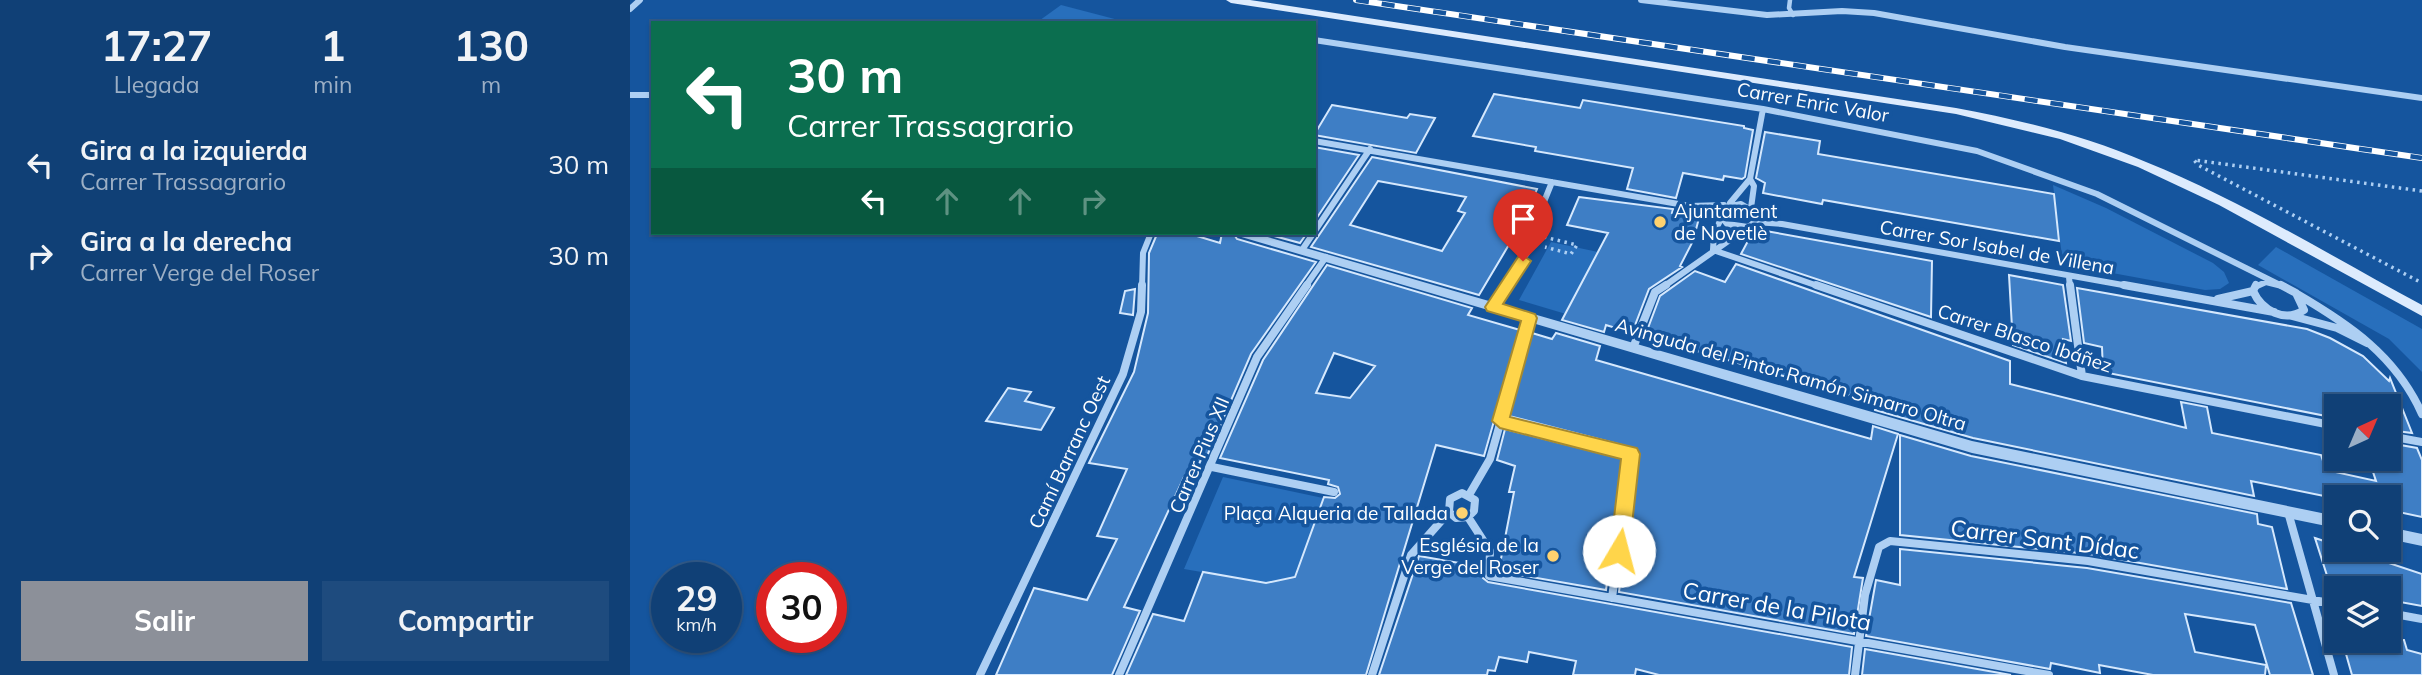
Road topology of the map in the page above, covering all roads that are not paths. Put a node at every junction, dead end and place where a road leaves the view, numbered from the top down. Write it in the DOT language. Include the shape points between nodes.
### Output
graph roads {
  1 [pos="640,0"];
  2 [pos="1231,0"];
  3 [pos="1641,0"];
  4 [pos="1790,0"];
  5 [pos="630,9"];
  6 [pos="1793,15"];
  7 [pos="1316,40"];
  8 [pos="651,94"];
  9 [pos="630,95"];
  10 [pos="2422,98"];
  11 [pos="1763,109"];
  12 [pos="1316,141"];
  13 [pos="1370,149"];
  14 [pos="1750,179"];
  15 [pos="1552,182"];
  16 [pos="1727,204"];
  17 [pos="1690,206"];
  18 [pos="1753,209"];
  19 [pos="1721,218"];
  20 [pos="1537,219"];
  21 [pos="1753,224"];
  22 [pos="1782,224"];
  23 [pos="1316,230"];
  24 [pos="1150,235"];
  25 [pos="1249,235"];
  26 [pos="1313,235"];
  27 [pos="1534,244"];
  28 [pos="1303,250"];
  29 [pos="1713,250"];
  30 [pos="1326,257"];
  31 [pos="2069,277"];
  32 [pos="2280,285"];
  33 [pos="2376,287"];
  34 [pos="2253,291"];
  35 [pos="1501,293"];
  36 [pos="2297,294"];
  37 [pos="2207,301"];
  38 [pos="1493,307"];
  39 [pos="2422,311"];
  40 [pos="2274,312"];
  41 [pos="2288,316"];
  42 [pos="2422,317"];
  43 [pos="1530,318"];
  44 [pos="1633,348"];
  45 [pos="2378,349"];
  46 [pos="2082,376"];
  47 [pos="2422,414"];
  48 [pos="1500,421"];
  49 [pos="2324,424"];
  50 [pos="2401,438"];
  51 [pos="2422,442"];
  52 [pos="1212,467"];
  53 [pos="1334,492"];
  54 [pos="1469,495"];
  55 [pos="2288,512"];
  56 [pos="1449,513"];
  57 [pos="1468,517"];
  58 [pos="2324,520"];
  59 [pos="2401,536"];
  60 [pos="2422,540"];
  61 [pos="1612,598"];
  62 [pos="2311,599"];
  63 [pos="2324,602"];
  64 [pos="2401,615"];
  65 [pos="2422,619"];
  66 [pos="1863,640"];
  67 [pos="981,675"];
  68 [pos="1119,675"];
  69 [pos="1372,675"];
  70 [pos="1855,675"];
  71 [pos="2049,675"];
  72 [pos="2334,675"];
  1 -- 5 [label="street"];
  2 -- 33 [label="main road" via="2019,124 2077,139 2158,172"];
  3 -- 6 [label="street"];
  4 -- 6 [label="lane"];
  6 -- 10 [label="street" via="1874,13 2065,47"];
  7 -- 11 [label="street, Carrer Enric Valor"];
  8 -- 9 [label="street"];
  11 -- 14 [label="street"];
  11 -- 32 [label="street, Carrer Enric Valor" via="1904,134 2014,162 2126,207"];
  12 -- 13 [label="street"];
  13 -- 15 [label="street"];
  13 -- 23 [label="street"];
  14 -- 16 [label="street"];
  14 -- 18 [label="street"];
  15 -- 17 [label="street"];
  15 -- 20 [label="street"];
  16 -- 17 [label="street"];
  16 -- 18 [label="street, Carrer Sor Isabel de Villena"];
  16 -- 19 [label="street" via="1720,211"];
  17 -- 19 [label="street"];
  18 -- 21 [label="street"];
  18 -- 22 [label="street, Carrer Sor Isabel de Villena"];
  19 -- 21 [label="street, Carrer Sor Isabel de Villena" via="1734,227"];
  19 -- 29 [label="street"];
  21 -- 22 [label="street, Carrer Sor Isabel de Villena"];
  21 -- 29 [label="street"];
  22 -- 31 [label="street, Carrer Sor Isabel de Villena"];
  24 -- 67 [label="street, Camí Barranc Oest" via="1143,253 1141,312 1123,374"];
  25 -- 28 [label="street, Avinguda del Pintor Ramón Simarro Oltra"];
  26 -- 28 [label="street"];
  27 -- 35 [label="lane"];
  28 -- 30 [label="street, Avinguda del Pintor Ramón Simarro Oltra"];
  29 -- 44 [label="street" via="1679,279 1655,292"];
  29 -- 46 [label="street, Carrer Blasco Ibáñez"];
  30 -- 38 [label="street, Avinguda del Pintor Ramón Simarro Oltra"];
  30 -- 52 [label="street, Carrer Pius XII" via="1263,347"];
  31 -- 37 [label="street, Carrer Sor Isabel de Villena"];
  31 -- 46 [label="street"];
  32 -- 34 [label="street, Carrer Sor Isabel de Villena" via="2261,283"];
  32 -- 36 [label="street, Carrer Enric Valor"];
  33 -- 39 [label="main road"];
  33 -- 42 [label="main road"];
  34 -- 37 [label="street, Carrer Sor Isabel de Villena"];
  34 -- 40 [label="street" via="2257,300"];
  35 -- 38 [label="street"];
  36 -- 41 [label="street" via="2304,310"];
  36 -- 45 [label="street, Carrer Enric Valor" via="2343,320"];
  37 -- 40 [label="street, Carrer Sor Isabel de Villena"];
  38 -- 43 [label="street, Avinguda del Pintor Ramón Simarro Oltra"];
  40 -- 41 [label="street, Carrer Sor Isabel de Villena"];
  41 -- 45 [label="street, Carrer Sor Isabel de Villena" via="2337,328"];
  43 -- 44 [label="street, Avinguda del Pintor Ramón Simarro Oltra"];
  43 -- 48 [label="street"];
  44 -- 55 [label="street, Avinguda del Pintor Ramón Simarro Oltra" via="1972,447"];
  45 -- 47 [label="street" via="2402,373"];
  46 -- 49 [label="street, Carrer Blasco Ibáñez"];
  48 -- 54 [label="street" via="1490,459"];
  48 -- 61 [label="street" via="1631,454"];
  50 -- 51 [label="street"];
  52 -- 53 [label="street"];
  52 -- 68 [label="street, Carrer Pius XII"];
  54 -- 56 [label="street" via="1450,499"];
  54 -- 57 [label="street" via="1476,505"];
  55 -- 58 [label="street, Avinguda del Pintor Ramón Simarro Oltra"];
  55 -- 62 [label="street"];
  56 -- 57 [label="street"];
  56 -- 69 [label="street" via="1411,555"];
  57 -- 61 [label="street, Carrer de la Pilota" via="1491,545 1489,576"];
  59 -- 60 [label="street"];
  61 -- 66 [label="street, Carrer de la Pilota"];
  62 -- 63 [label="street, Carrer Sant Dídac"];
  62 -- 66 [label="street, Carrer Sant Dídac" via="2088,561 1897,540 1879,547 1864,600"];
  62 -- 72 [label="street"];
  64 -- 65 [label="street"];
  66 -- 70 [label="street, Carrer Sant Dídac"];
  66 -- 71 [label="street, Carrer de la Pilota"];
}
